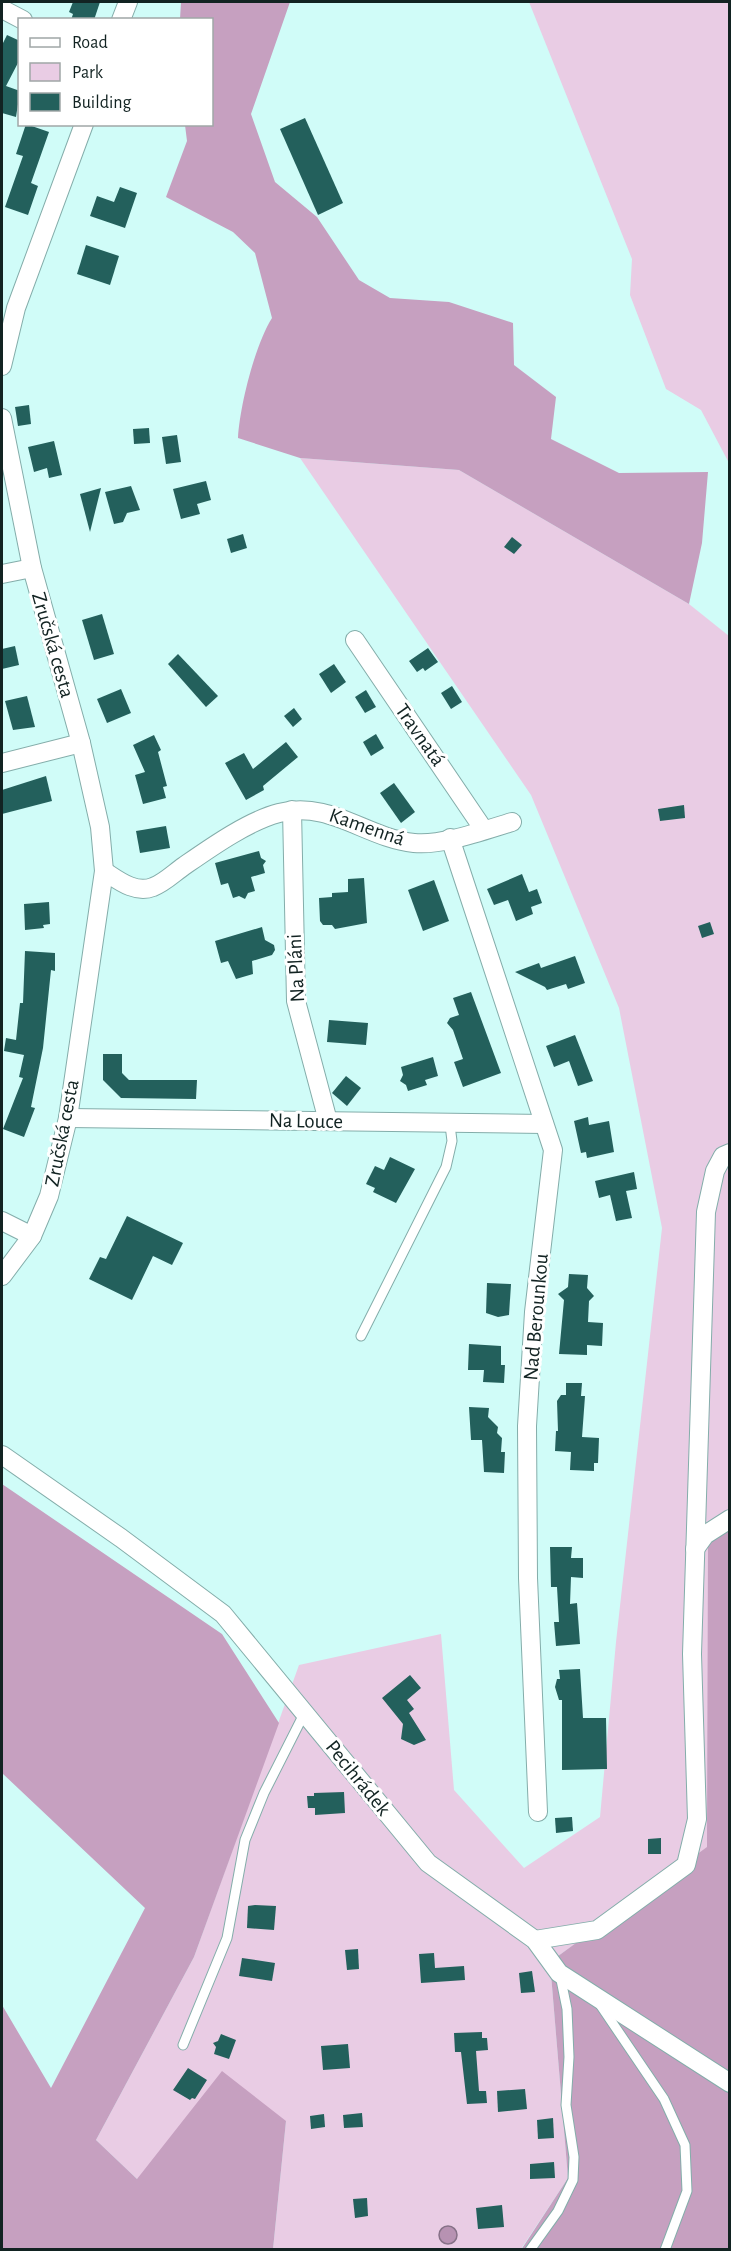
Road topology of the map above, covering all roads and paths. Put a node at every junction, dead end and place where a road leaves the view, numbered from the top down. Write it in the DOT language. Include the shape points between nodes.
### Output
graph roads {
  1 [pos="128,2"];
  2 [pos="2,9"];
  3 [pos="19,18"];
  4 [pos="123,18"];
  5 [pos="83,126"];
  6 [pos="9,304"];
  7 [pos="2,366"];
  8 [pos="2,418"];
  9 [pos="32,568"];
  10 [pos="2,574"];
  11 [pos="355,640"];
  12 [pos="81,743"];
  13 [pos="2,763"];
  14 [pos="292,810"];
  15 [pos="512,822"];
  16 [pos="484,830"];
  17 [pos="450,838"];
  18 [pos="104,871"];
  19 [pos="68,1118"];
  20 [pos="328,1121"];
  21 [pos="544,1124"];
  22 [pos="450,1125"];
  23 [pos="729,1153"];
  24 [pos="2,1221"];
  25 [pos="32,1236"];
  26 [pos="2,1276"];
  27 [pos="361,1336"];
  28 [pos="2,1455"];
  29 [pos="729,1519"];
  30 [pos="695,1549"];
  31 [pos="305,1712"];
  32 [pos="538,1812"];
  33 [pos="535,1940"];
  34 [pos="559,1973"];
  35 [pos="597,2000"];
  36 [pos="183,2045"];
  37 [pos="729,2083"];
  38 [pos="530,2250"];
  39 [pos="665,2250"];
  1 -- 4 [label="street"];
  2 -- 3 [label="street"];
  5 -- 6 [label="street"];
  6 -- 7 [label="street"];
  8 -- 9 [label="street, Zručská cesta"];
  9 -- 10 [label="street"];
  9 -- 12 [label="street, Zručská cesta"];
  11 -- 16 [label="street, Travnatá"];
  12 -- 13 [label="street"];
  12 -- 18 [label="street, Zručská cesta" via="100,827"];
  14 -- 17 [label="street, Kamenná" via="321,811 380,835 416,844"];
  14 -- 18 [label="street" via="263,819 206,851 153,888 128,887"];
  14 -- 20 [label="street, Na Pláni" via="296,1001"];
  15 -- 16 [label="street, Kamenná"];
  16 -- 17 [label="street, Kamenná"];
  17 -- 21 [label="street, Nad Berounkou"];
  18 -- 19 [label="street, Zručská cesta"];
  19 -- 20 [label="street, Na Louce"];
  19 -- 25 [label="street, Zručská cesta" via="50,1196"];
  20 -- 22 [label="street, Na Louce"];
  21 -- 22 [label="street, Na Louce"];
  21 -- 32 [label="street, Nad Berounkou" via="553,1150 534,1312 527,1426 528,1578"];
  22 -- 27 [label="lane" via="452,1141 446,1167"];
  23 -- 30 [label="street" via="715,1171 706,1212"];
  24 -- 25 [label="street"];
  25 -- 26 [label="street, Zručská cesta"];
  28 -- 31 [label="street, Pecihrádek" via="223,1614"];
  29 -- 30 [label="street" via="705,1535"];
  30 -- 33 [label="street" via="692,1654 697,1819 686,1865 597,1930"];
  31 -- 33 [label="street, Pecihrádek" via="428,1863"];
  31 -- 36 [label="lane" via="245,1840 227,1938"];
  33 -- 34 [label="street, Pecihrádek"];
  34 -- 35 [label="street, Pecihrádek"];
  34 -- 38 [label="lane" via="567,2009 567,2105 573,2180 558,2211"];
  35 -- 37 [label="street, Pecihrádek"];
  35 -- 39 [label="lane" via="664,2099 685,2145 687,2191"];
}
